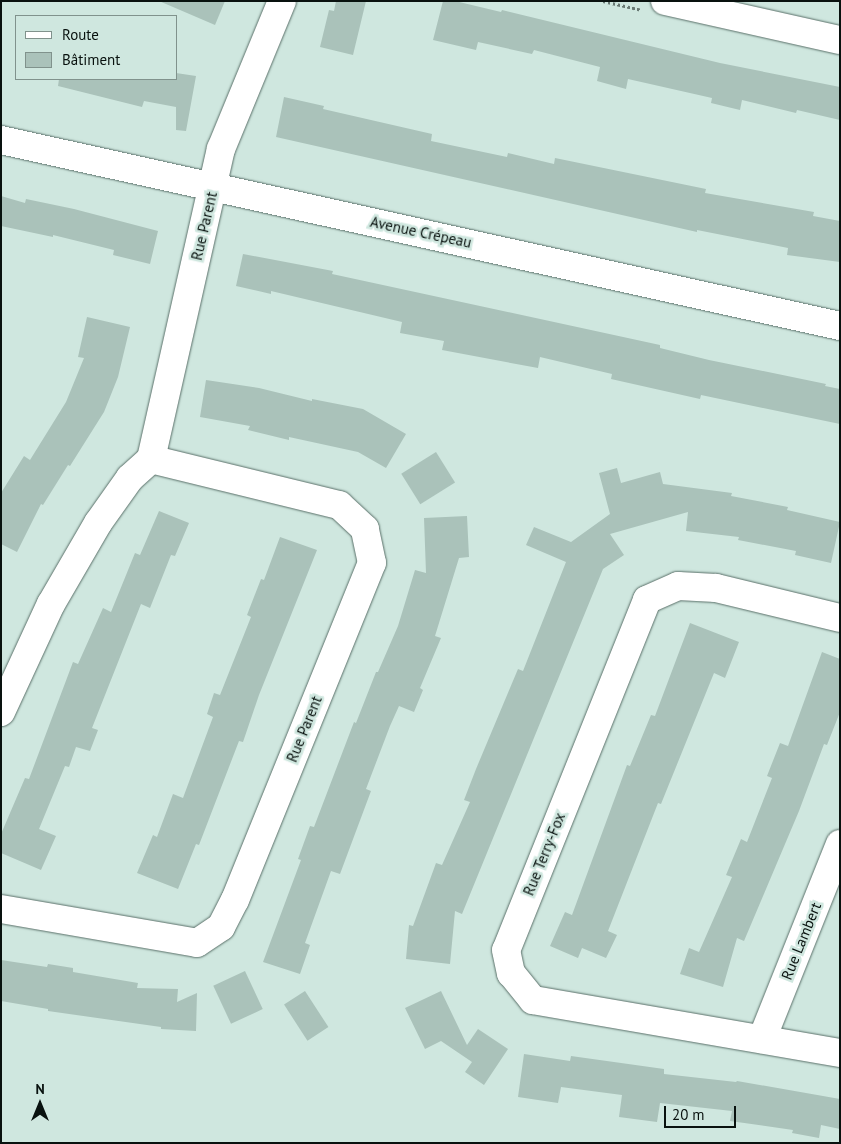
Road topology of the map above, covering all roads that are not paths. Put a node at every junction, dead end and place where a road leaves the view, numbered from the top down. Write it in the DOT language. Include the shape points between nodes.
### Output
graph roads {
  1 [pos="282,1"];
  2 [pos="665,1"];
  3 [pos="840,40"];
  4 [pos="1,140"];
  5 [pos="213,186"];
  6 [pos="840,326"];
  7 [pos="151,459"];
  8 [pos="840,618"];
  9 [pos="1,712"];
  10 [pos="840,844"];
  11 [pos="1,909"];
  12 [pos="762,1039"];
  13 [pos="840,1053"];
  1 -- 5 [label="street, Rue Parent" via="221,148"];
  2 -- 3 [label="street"];
  4 -- 5 [label="street, Avenue Crépeau"];
  5 -- 6 [label="street, Avenue Crépeau"];
  5 -- 7 [label="street, Rue Parent"];
  7 -- 9 [label="street" via="130,478 98,523 51,604"];
  7 -- 11 [label="street, Rue Parent" via="339,505 365,529 372,563 235,900 221,927 198,943"];
  8 -- 12 [label="street, Rue Terry-Fox" via="716,588 678,586 647,600 506,950 511,973 533,1000"];
  10 -- 12 [label="street, Rue Lambert"];
  12 -- 13 [label="street, Rue Terry-Fox"];
}
